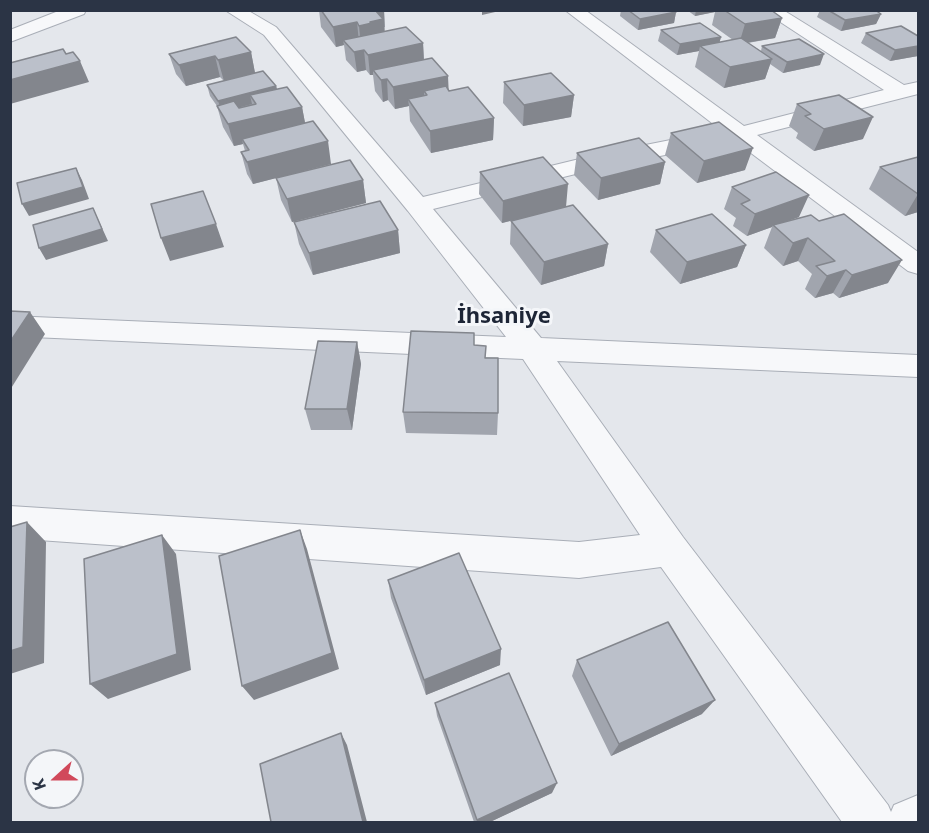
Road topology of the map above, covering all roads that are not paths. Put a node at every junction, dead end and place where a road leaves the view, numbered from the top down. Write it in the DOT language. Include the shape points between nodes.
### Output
graph roads {
  1 [pos="78,10"];
  2 [pos="573,10"];
  3 [pos="770,10"];
  4 [pos="252,14"];
  5 [pos="10,37"];
  6 [pos="910,90"];
  7 [pos="741,133"];
  8 [pos="417,206"];
  9 [pos="918,265"];
  10 [pos="10,326"];
  11 [pos="533,350"];
  12 [pos="918,366"];
  13 [pos="10,522"];
  14 [pos="670,549"];
  15 [pos="918,819"];
  16 [pos="871,822"];
  17 [pos="911,822"];
  1 -- 5 [label="street"];
  2 -- 7 [label="street"];
  3 -- 6 [label="street"];
  4 -- 8 [label="street"];
  6 -- 7 [label="street"];
  7 -- 8 [label="street" via="600,161"];
  7 -- 9 [label="street"];
  8 -- 11 [label="street"];
  10 -- 11 [label="street"];
  11 -- 12 [label="street"];
  11 -- 14 [label="street"];
  13 -- 14 [label="street" via="579,560"];
  14 -- 16 [label="street"];
  15 -- 17 [label="street"];
}
